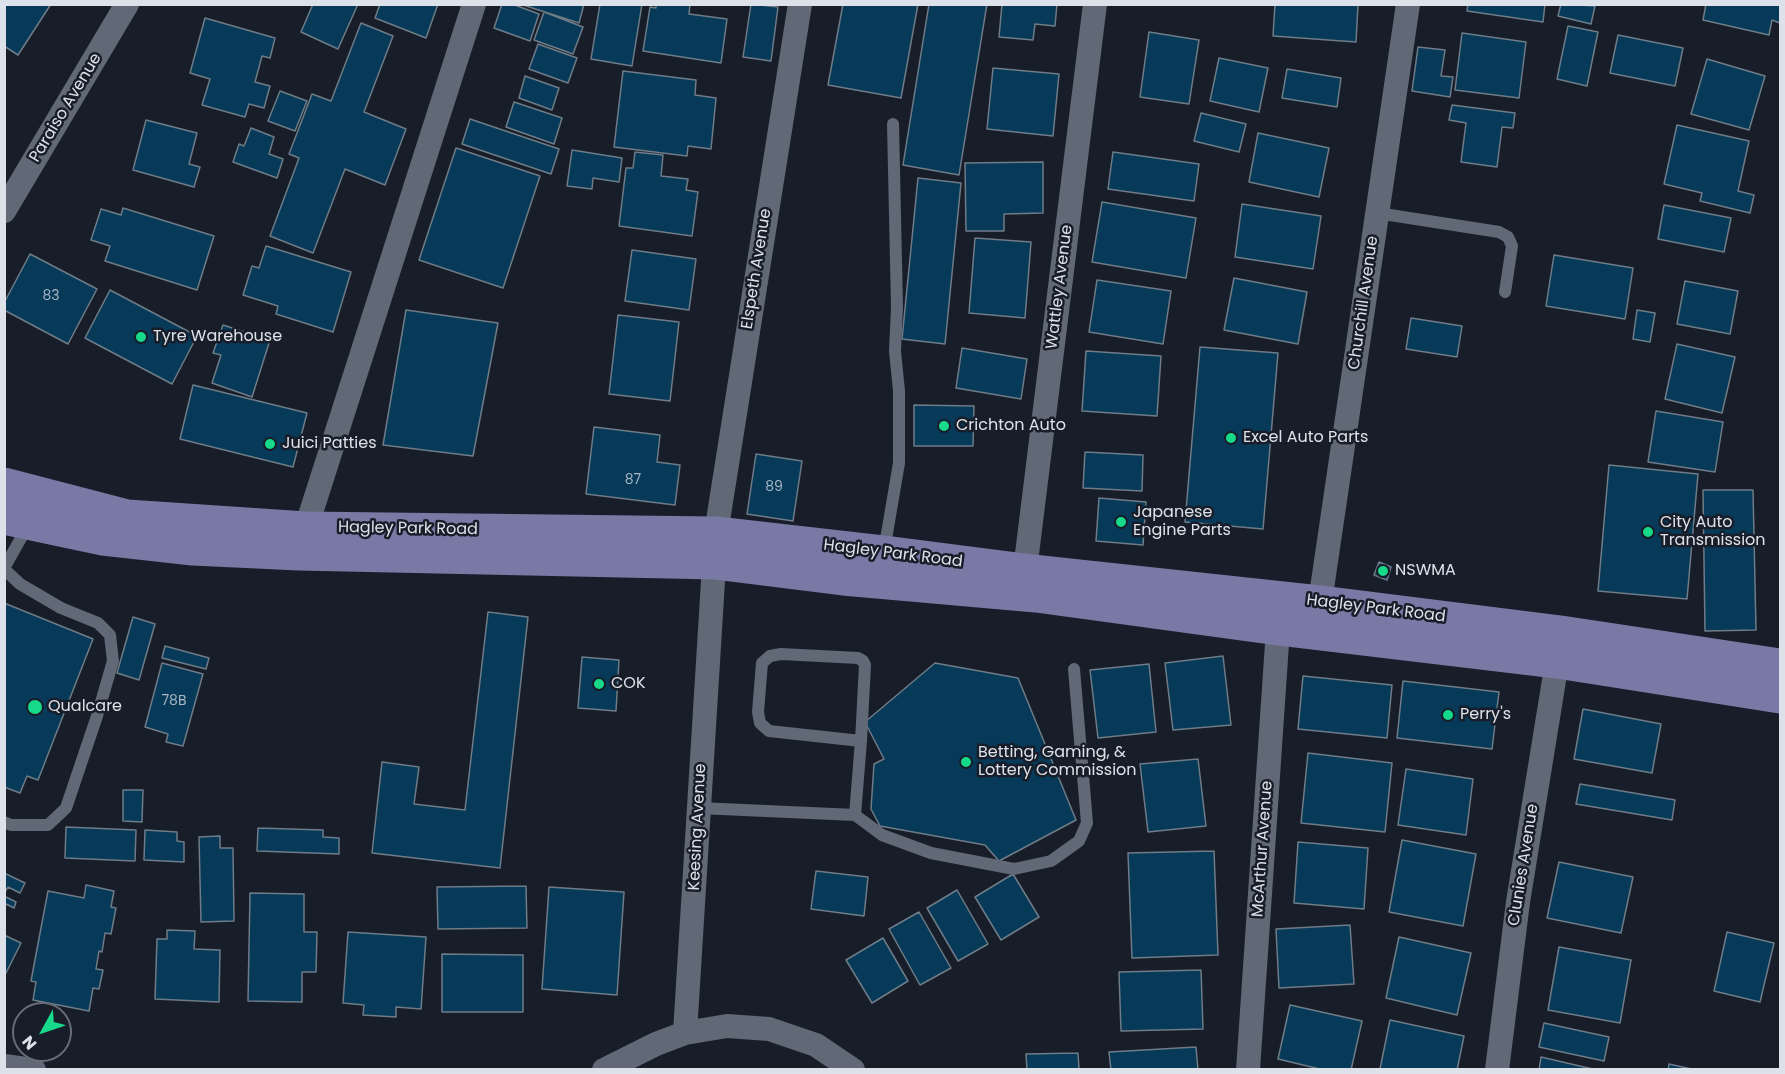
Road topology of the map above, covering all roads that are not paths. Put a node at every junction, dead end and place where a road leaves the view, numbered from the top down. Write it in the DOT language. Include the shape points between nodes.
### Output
graph roads {
  1 [pos="127,4"];
  2 [pos="474,4"];
  3 [pos="800,4"];
  4 [pos="1095,4"];
  5 [pos="1408,4"];
  6 [pos="893,124"];
  7 [pos="4,211"];
  8 [pos="1377,213"];
  9 [pos="1505,292"];
  10 [pos="4,484"];
  11 [pos="17,520"];
  12 [pos="306,528"];
  13 [pos="715,548"];
  14 [pos="883,552"];
  15 [pos="4,568"];
  16 [pos="1025,570"];
  17 [pos="1320,602"];
  18 [pos="1278,629"];
  19 [pos="1557,662"];
  20 [pos="1780,665"];
  21 [pos="1074,669"];
  22 [pos="1780,697"];
  23 [pos="861,741"];
  24 [pos="699,808"];
  25 [pos="855,815"];
  26 [pos="4,822"];
  27 [pos="685,1033"];
  28 [pos="4,1066"];
  29 [pos="34,1070"];
  30 [pos="604,1070"];
  31 [pos="853,1070"];
  32 [pos="1248,1070"];
  33 [pos="1497,1070"];
  1 -- 7 [label="street, Paraiso Avenue"];
  2 -- 12 [label="street"];
  3 -- 13 [label="street, Elspeth Avenue"];
  4 -- 16 [label="street, Wattley Avenue"];
  5 -- 8 [label="street, Churchill Avenue"];
  6 -- 14 [label="lane" via="898,463"];
  8 -- 9 [label="lane" via="1499,232 1508,237 1512,246"];
  8 -- 17 [label="street, Churchill Avenue"];
  10 -- 12 [label="main road, Hagley Park Road" via="127,516"];
  11 -- 13 [label="main road, Hagley Park Road" via="103,539 193,549 299,554"];
  11 -- 15 [label="lane"];
  12 -- 13 [label="main road, Hagley Park Road"];
  13 -- 14 [label="main road, Hagley Park Road"];
  13 -- 18 [label="main road, Hagley Park Road" via="843,579 1036,596"];
  13 -- 24 [label="street, Keesing Avenue"];
  14 -- 16 [label="main road, Hagley Park Road"];
  15 -- 26 [label="lane" via="20,584 61,608 98,622 110,635 113,661 66,808 48,825"];
  16 -- 17 [label="main road, Hagley Park Road"];
  17 -- 20 [label="main road, Hagley Park Road"];
  18 -- 19 [label="main road, Hagley Park Road"];
  18 -- 32 [label="street, McArthur Avenue"];
  19 -- 22 [label="main road, Hagley Park Road"];
  19 -- 33 [label="street, Clunies Avenue" via="1518,902"];
  21 -- 25 [label="lane" via="1087,823 1079,841 1051,861 1014,869 931,853 882,835"];
  23 -- 23 [label="lane" via="866,665 863,661 781,654 762,663 758,712 760,723 769,731"];
  23 -- 25 [label="lane"];
  24 -- 25 [label="lane"];
  24 -- 27 [label="street, Keesing Avenue"];
  27 -- 30 [label="street"];
  27 -- 31 [label="street" via="727,1026 769,1029 816,1045"];
  28 -- 29 [label="street"];
}
